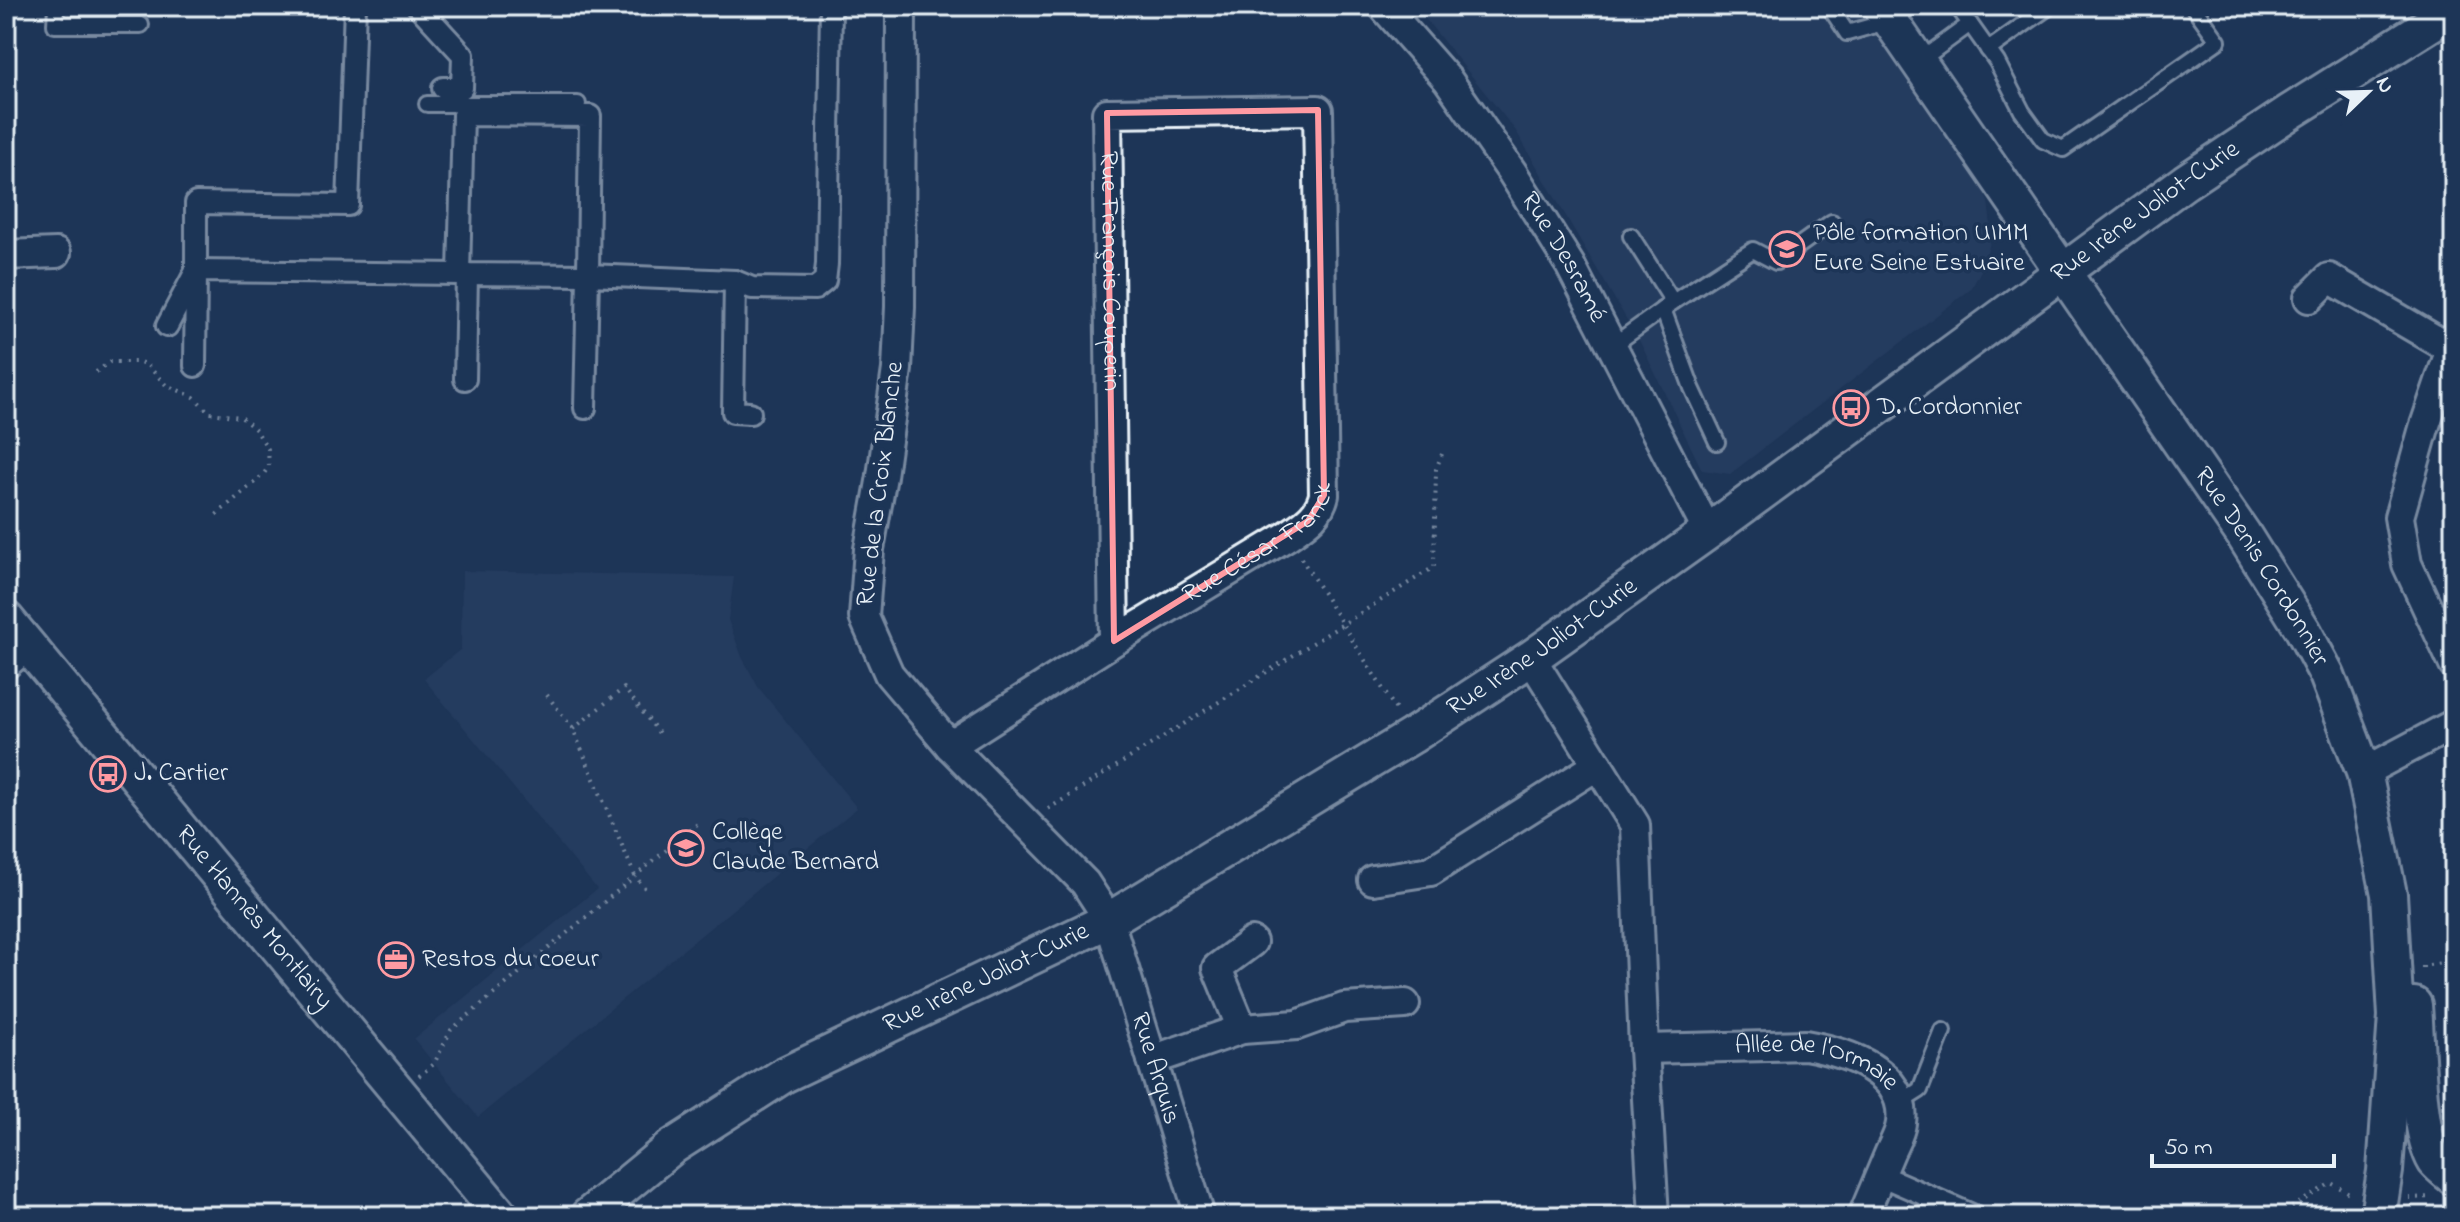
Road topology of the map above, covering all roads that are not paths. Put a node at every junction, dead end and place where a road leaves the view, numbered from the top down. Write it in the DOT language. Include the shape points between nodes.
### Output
graph roads {
  1 [pos="56,6"];
  2 [pos="355,6"];
  3 [pos="418,6"];
  4 [pos="831,6"];
  5 [pos="901,6"];
  6 [pos="1383,6"];
  7 [pos="1829,6"];
  8 [pos="1957,6"];
  9 [pos="2050,6"];
  10 [pos="2193,6"];
  11 [pos="2454,9"];
  12 [pos="1885,14"];
  13 [pos="1970,24"];
  14 [pos="141,25"];
  15 [pos="1988,50"];
  16 [pos="1918,62"];
  17 [pos="443,88"];
  18 [pos="427,104"];
  19 [pos="578,104"];
  20 [pos="1318,110"];
  21 [pos="1832,222"];
  22 [pos="1631,236"];
  23 [pos="56,253"];
  24 [pos="6,255"];
  25 [pos="2061,270"];
  26 [pos="196,271"];
  27 [pos="463,274"];
  28 [pos="588,275"];
  29 [pos="735,281"];
  30 [pos="2309,298"];
  31 [pos="1668,305"];
  32 [pos="167,326"];
  33 [pos="1612,346"];
  34 [pos="2452,347"];
  35 [pos="195,366"];
  36 [pos="465,379"];
  37 [pos="585,408"];
  38 [pos="750,413"];
  39 [pos="1717,442"];
  40 [pos="1708,532"];
  41 [pos="6,619"];
  42 [pos="1114,641"];
  43 [pos="17,654"];
  44 [pos="1531,658"];
  45 [pos="2454,665"];
  46 [pos="2454,724"];
  47 [pos="950,746"];
  48 [pos="1598,765"];
  49 [pos="2364,772"];
  50 [pos="1373,880"];
  51 [pos="2389,894"];
  52 [pos="1109,920"];
  53 [pos="1252,942"];
  54 [pos="1405,1004"];
  55 [pos="1242,1029"];
  56 [pos="1943,1031"];
  57 [pos="1644,1049"];
  58 [pos="1152,1060"];
  59 [pos="1901,1102"];
  60 [pos="1880,1175"];
  61 [pos="2446,1187"];
  62 [pos="2390,1207"];
  63 [pos="501,1216"];
  64 [pos="588,1216"];
  65 [pos="1200,1216"];
  66 [pos="1654,1216"];
  67 [pos="1863,1216"];
  68 [pos="1974,1216"];
  1 -- 14 [label="lane" via="55,25"];
  2 -- 26 [label="street" via="348,205 196,203"];
  3 -- 17 [label="street" via="463,55 462,88"];
  4 -- 29 [label="street" via="825,281 815,289 752,288"];
  5 -- 47 [label="street, Rue de la Croix Blanche" via="897,369 869,549 864,617 889,674"];
  6 -- 33 [label="street, Rue Desramé" via="1448,80 1512,172"];
  7 -- 12 [label="lane" via="1847,33"];
  8 -- 13 [label="lane"];
  9 -- 15 [label="lane"];
  10 -- 15 [label="lane" via="2218,41 2063,149 2043,140"];
  11 -- 25 [label="street, Rue Irène Joliot-Curie" via="2198,173"];
  12 -- 16 [label="street, Rue Denis Cordonnier"];
  13 -- 15 [label="lane"];
  13 -- 16 [label="lane"];
  16 -- 25 [label="street, Rue Denis Cordonnier"];
  18 -- 19 [label="lane"];
  20 -- 42 [label="street, Rue César Franck" via="1324,495 1316,514 1287,536"];
  20 -- 42 [label="street, Rue François Couperin" via="1107,113"];
  21 -- 31 [label="lane" via="1776,262 1753,250"];
  22 -- 31 [label="lane"];
  23 -- 24 [label="street"];
  25 -- 40 [label="street, Rue Irène Joliot-Curie"];
  25 -- 49 [label="street, Rue Denis Cordonnier" via="2303,630 2327,675"];
  26 -- 27 [label="street"];
  26 -- 32 [label="street"];
  26 -- 35 [label="street"];
  27 -- 28 [label="street"];
  27 -- 28 [label="street" via="463,115 590,116"];
  27 -- 36 [label="street"];
  28 -- 29 [label="street"];
  28 -- 37 [label="street"];
  29 -- 38 [label="street" via="733,412"];
  30 -- 34 [label="street" via="2329,278"];
  31 -- 33 [label="lane"];
  31 -- 39 [label="lane" via="1692,388"];
  33 -- 40 [label="street, Rue Desramé"];
  34 -- 45 [label="street" via="2399,517 2407,564"];
  40 -- 44 [label="street, Rue Irène Joliot-Curie"];
  41 -- 43 [label="street, Rue Hannès Montlairy"];
  42 -- 47 [label="street, Rue César Franck"];
  43 -- 63 [label="street, Rue Hannès Montlairy"];
  44 -- 48 [label="street"];
  44 -- 52 [label="street, Rue Irène Joliot-Curie"];
  46 -- 49 [label="street"];
  47 -- 52 [label="street, Rue de la Croix Blanche" via="1085,883"];
  48 -- 50 [label="street" via="1431,871"];
  48 -- 57 [label="street" via="1635,825"];
  49 -- 51 [label="street, Rue Denis Cordonnier"];
  51 -- 61 [label="street" via="2409,931 2421,1104"];
  51 -- 62 [label="street, Rue Denis Cordonnier" via="2396,1016 2385,1171"];
  52 -- 58 [label="street, Rue Arquis"];
  52 -- 64 [label="street, Rue Irène Joliot-Curie" via="784,1075 672,1147"];
  53 -- 55 [label="street" via="1217,968"];
  54 -- 55 [label="street" via="1344,1008 1297,1025"];
  55 -- 58 [label="street"];
  56 -- 59 [label="lane" via="1920,1090"];
  57 -- 59 [label="street, Allée de l'Ormaie" via="1830,1049 1872,1068 1892,1083"];
  57 -- 66 [label="street"];
  58 -- 65 [label="street, Rue Arquis"];
  59 -- 60 [label="street, Allée de l'Ormaie" via="1902,1125"];
  60 -- 67 [label="street, Allée de l'Ormaie"];
  60 -- 68 [label="street"];
}
